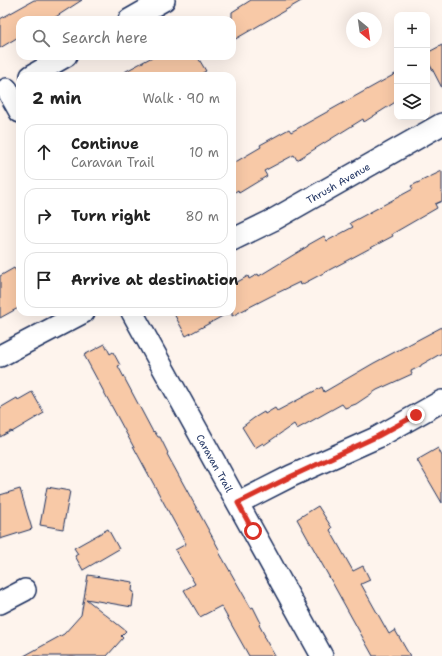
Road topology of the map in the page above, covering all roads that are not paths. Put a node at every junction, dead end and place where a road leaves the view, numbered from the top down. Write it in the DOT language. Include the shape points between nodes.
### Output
graph roads {
  1 [pos="164,0"];
  2 [pos="136,16"];
  3 [pos="59,60"];
  4 [pos="38,72"];
  5 [pos="9,88"];
  6 [pos="16,103"];
  7 [pos="442,124"];
  8 [pos="236,238"];
  9 [pos="76,316"];
  10 [pos="134,316"];
  11 [pos="0,356"];
  12 [pos="442,401"];
  13 [pos="238,503"];
  14 [pos="25,590"];
  15 [pos="0,603"];
  16 [pos="322,656"];
  1 -- 2 [label="street"];
  3 -- 4 [label="street"];
  5 -- 6 [label="street"];
  7 -- 8 [label="street, Thrush Avenue" via="273,220"];
  9 -- 11 [label="street"];
  10 -- 13 [label="street, Caravan Trail"];
  12 -- 13 [label="street" via="378,436"];
  13 -- 16 [label="street, Caravan Trail"];
  14 -- 15 [label="street"];
}
